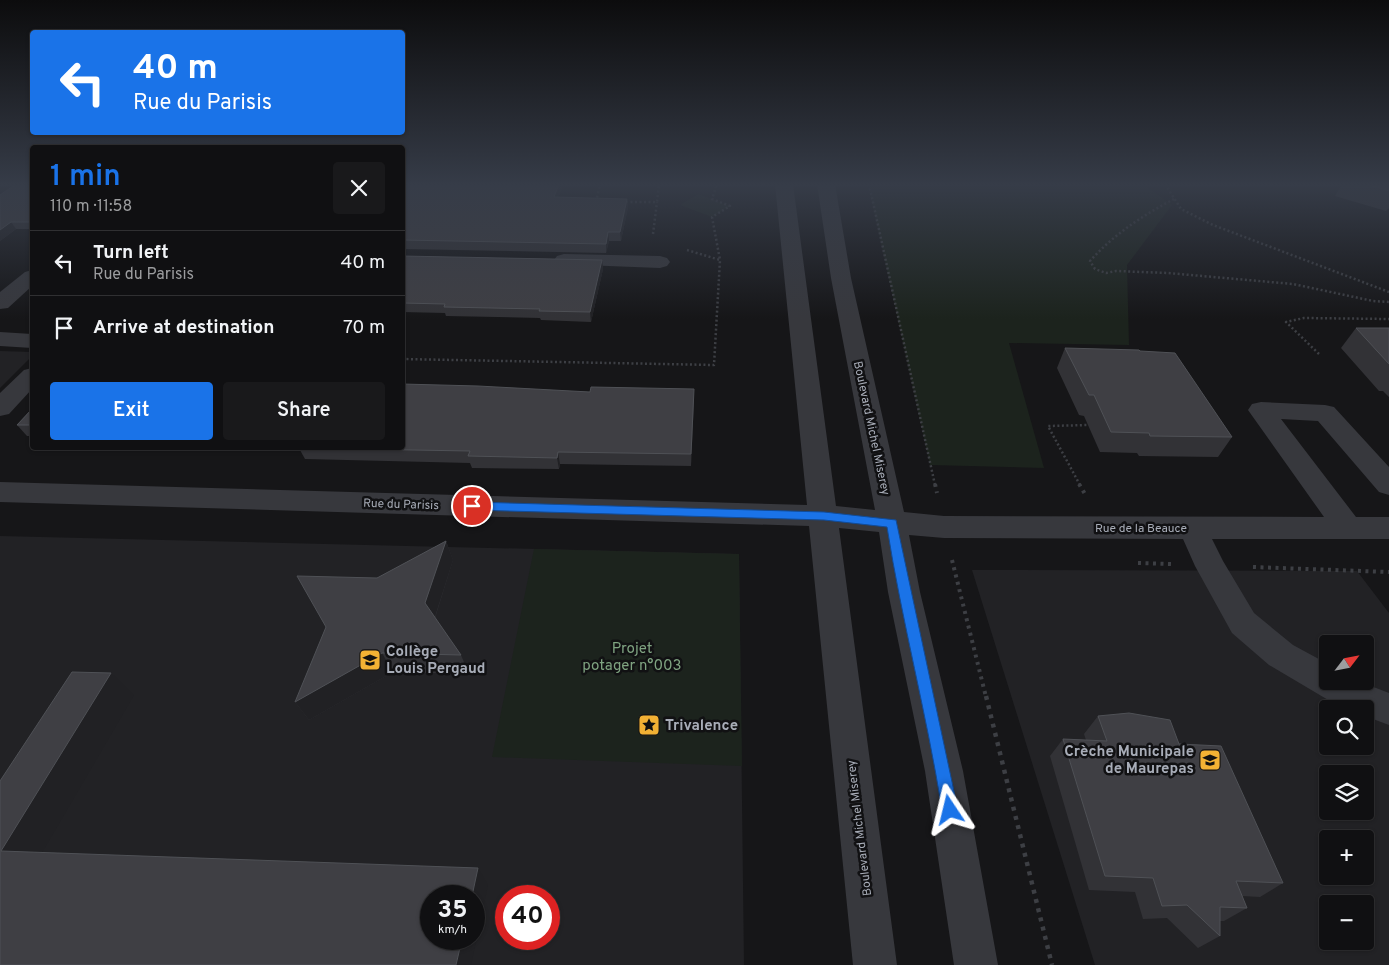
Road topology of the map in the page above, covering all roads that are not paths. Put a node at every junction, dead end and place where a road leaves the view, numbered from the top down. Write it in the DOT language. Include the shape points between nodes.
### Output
graph roads {
  1 [pos="789,229"];
  2 [pos="833,229"];
  3 [pos="541,260"];
  4 [pos="660,262"];
  5 [pos="30,278"];
  6 [pos="0,303"];
  7 [pos="0,339"];
  8 [pos="30,341"];
  9 [pos="30,377"];
  10 [pos="0,408"];
  11 [pos="1389,485"];
  12 [pos="0,492"];
  13 [pos="824,516"];
  14 [pos="892,523"];
  15 [pos="1193,528"];
  16 [pos="1348,528"];
  17 [pos="1389,528"];
  18 [pos="1389,709"];
  19 [pos="875,965"];
  20 [pos="976,965"];
  1 -- 13 [label="street, Boulevard Michel Miserey"];
  2 -- 14 [label="street, Boulevard Michel Miserey"];
  3 -- 4 [label="street"];
  5 -- 6 [label="street"];
  7 -- 8 [label="street"];
  9 -- 10 [label="street"];
  11 -- 16 [label="street" via="1325,413 1261,410"];
  12 -- 13 [label="street, Rue du Parisis"];
  13 -- 14 [label="street, Rue du Parisis"];
  13 -- 19 [label="street, Boulevard Michel Miserey"];
  14 -- 15 [label="street, Rue de la Beauce" via="944,527"];
  14 -- 20 [label="street, Boulevard Michel Miserey" via="944,771"];
  15 -- 16 [label="street, Rue de la Beauce"];
  15 -- 18 [label="street" via="1210,566 1243,623 1281,654 1347,693"];
  16 -- 17 [label="street, Rue de la Beauce"];
}
